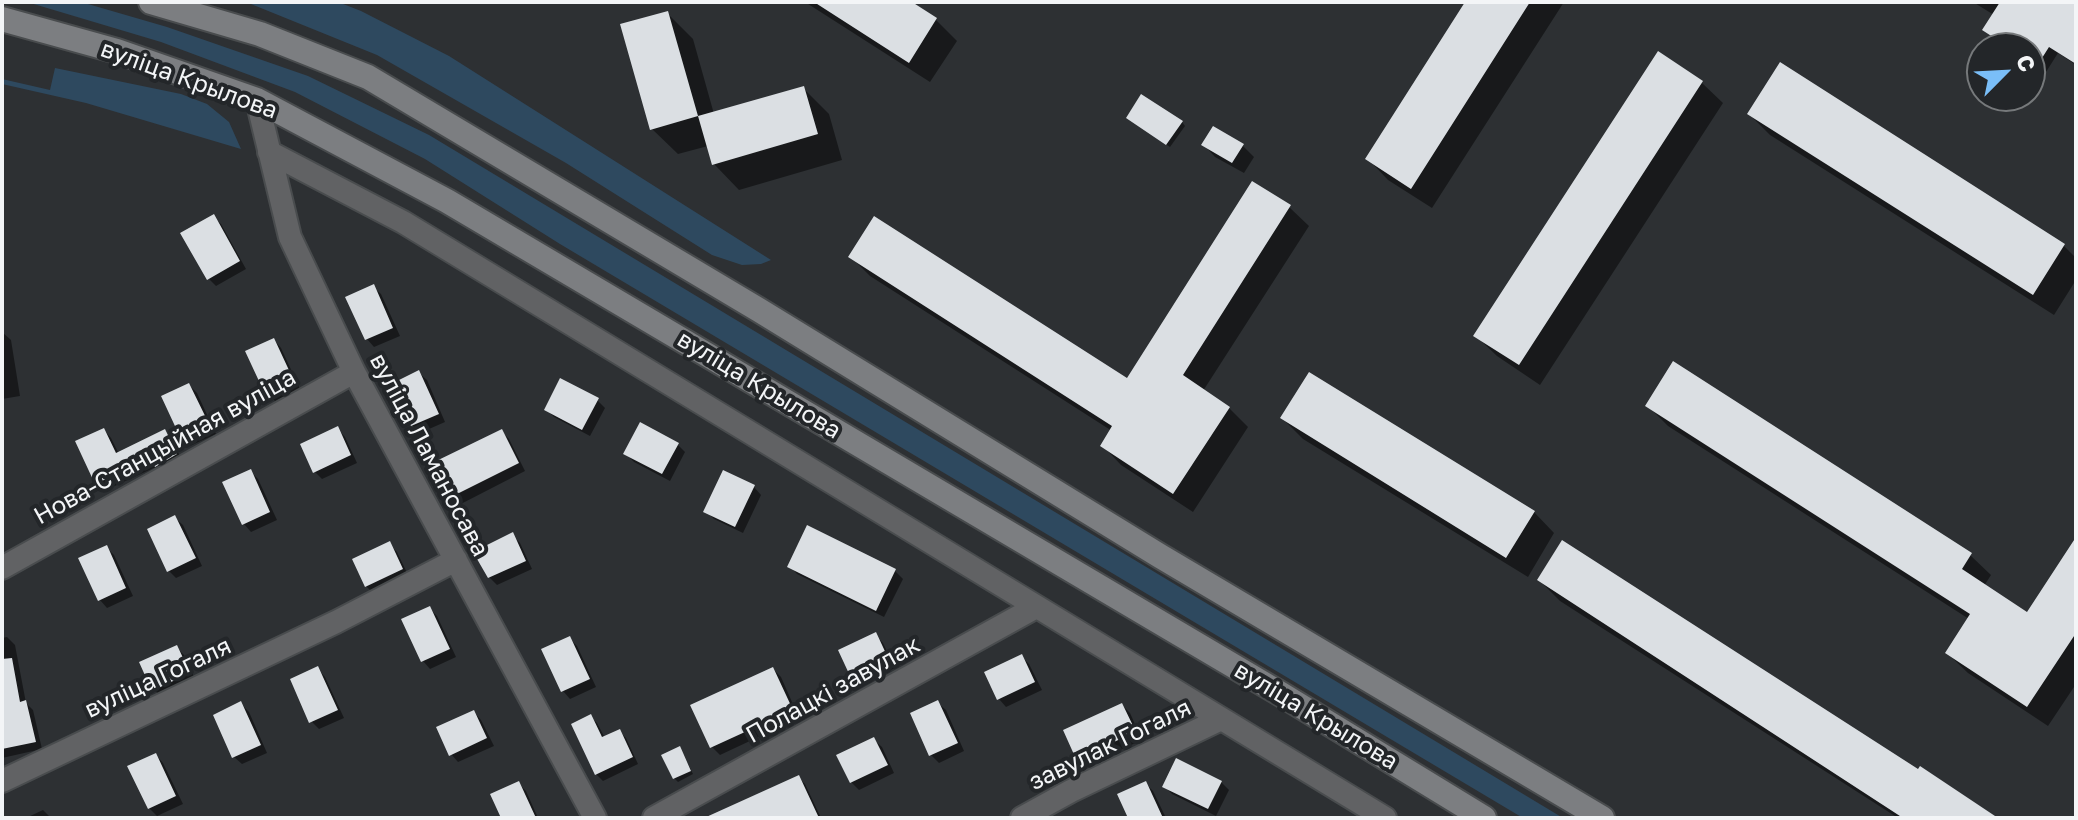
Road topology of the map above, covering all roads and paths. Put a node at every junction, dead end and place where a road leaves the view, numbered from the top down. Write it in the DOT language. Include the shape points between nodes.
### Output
graph roads {
  1 [pos="151,2"];
  2 [pos="2,19"];
  3 [pos="257,100"];
  4 [pos="269,152"];
  5 [pos="354,372"];
  6 [pos="456,560"];
  7 [pos="2,568"];
  8 [pos="1036,607"];
  9 [pos="1221,719"];
  10 [pos="2,781"];
  11 [pos="595,818"];
  12 [pos="654,818"];
  13 [pos="1022,818"];
  14 [pos="1385,818"];
  15 [pos="1484,818"];
  16 [pos="1602,818"];
  1 -- 16 [label="main road" via="260,34 368,77"];
  2 -- 3 [label="main road, вуліца Крылова" via="117,51"];
  3 -- 4 [label="street, вуліца Ламаносава"];
  3 -- 15 [label="main road, вуліца Крылова" via="447,201"];
  4 -- 5 [label="street, вуліца Ламаносава" via="290,237"];
  4 -- 8 [label="street" via="403,222"];
  5 -- 6 [label="street, вуліца Ламаносава"];
  5 -- 7 [label="street, Нова-Станцыйная вуліца"];
  6 -- 10 [label="street, вуліца Гогаля"];
  6 -- 11 [label="street, вуліца Ламаносава"];
  8 -- 9 [label="street"];
  8 -- 12 [label="street, Полацкі завулак"];
  9 -- 13 [label="street, завулак Гогаля"];
  9 -- 14 [label="street"];
}
